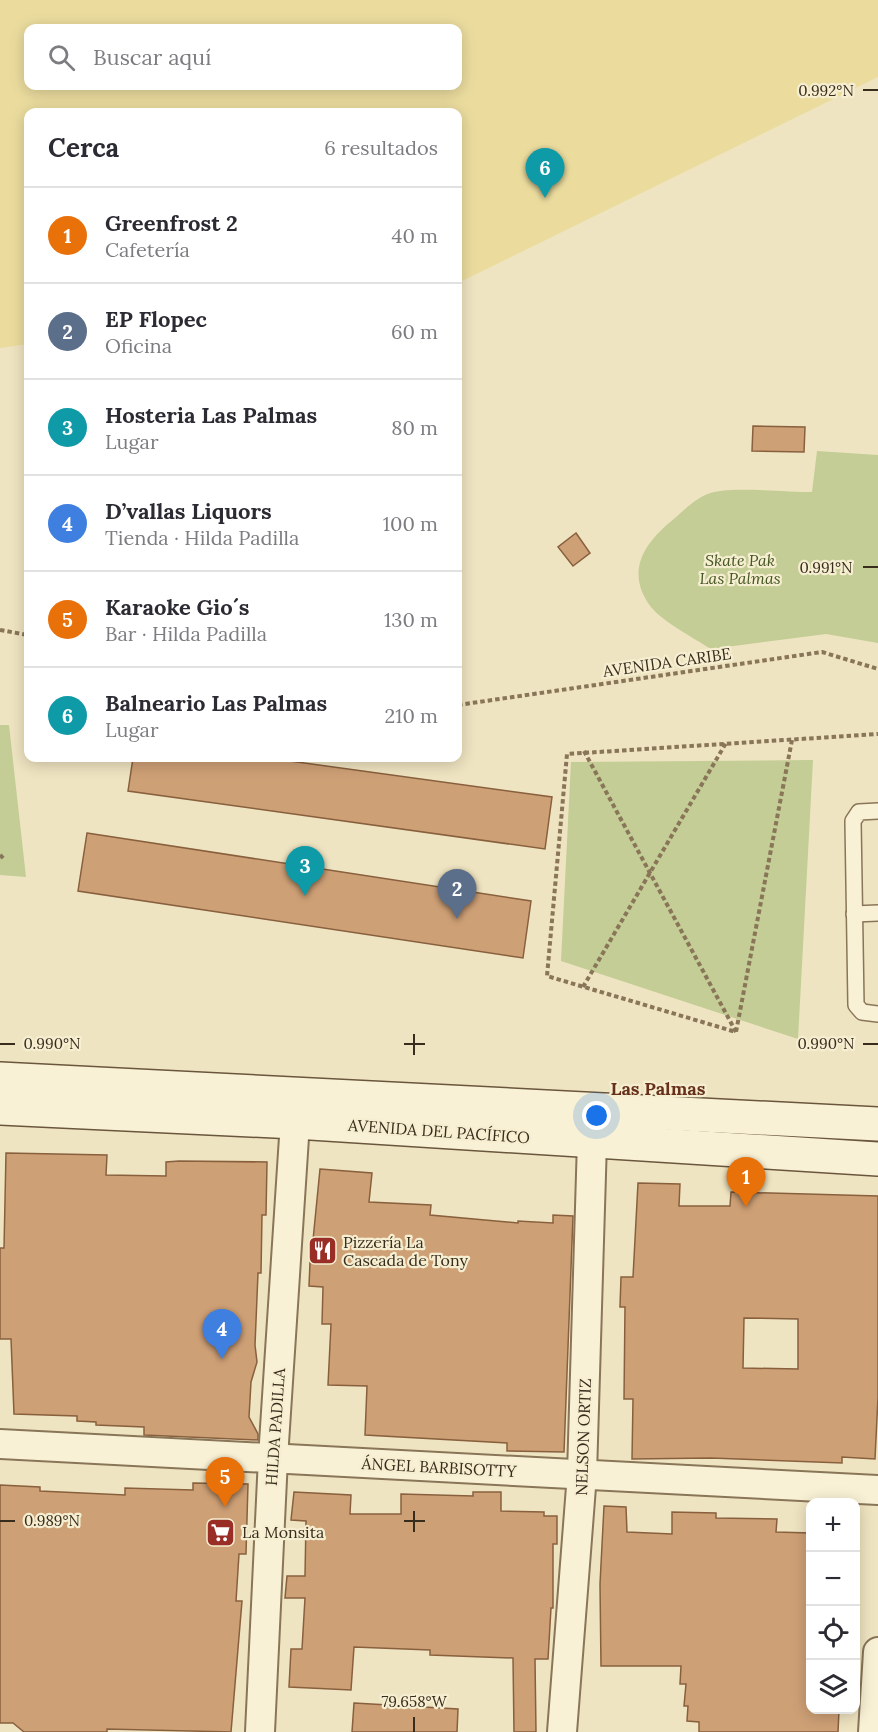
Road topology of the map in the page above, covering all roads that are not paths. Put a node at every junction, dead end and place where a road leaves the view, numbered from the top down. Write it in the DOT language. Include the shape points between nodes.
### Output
graph roads {
  1 [pos="878,811"];
  2 [pos="878,913"];
  3 [pos="854,914"];
  4 [pos="878,1014"];
  5 [pos="0,1080"];
  6 [pos="0,1108"];
  7 [pos="295,1122"];
  8 [pos="878,1124"];
  9 [pos="592,1140"];
  10 [pos="878,1159"];
  11 [pos="0,1444"];
  12 [pos="273,1458"];
  13 [pos="582,1474"];
  14 [pos="878,1490"];
  15 [pos="878,1652"];
  16 [pos="260,1732"];
  17 [pos="562,1732"];
  18 [pos="873,1732"];
  1 -- 3 [label="lane" via="859,812 853,820"];
  2 -- 3 [label="lane"];
  3 -- 4 [label="lane" via="856,1005 862,1012"];
  5 -- 8 [label="main road, AVENIDA DEL PACÍFICO"];
  6 -- 7 [label="main road, AVENIDA DEL PACÍFICO"];
  7 -- 9 [label="main road, AVENIDA DEL PACÍFICO"];
  7 -- 12 [label="street, HILDA PADILLA"];
  9 -- 10 [label="main road, AVENIDA DEL PACÍFICO"];
  9 -- 13 [label="street, NELSON ORTIZ"];
  11 -- 12 [label="street, ÁNGEL BARBISOTTY"];
  12 -- 13 [label="street, ÁNGEL BARBISOTTY"];
  12 -- 16 [label="street, HILDA PADILLA"];
  13 -- 14 [label="street, ÁNGEL BARBISOTTY"];
  13 -- 17 [label="street, NELSON ORTIZ"];
  15 -- 18 [label="street"];
}
